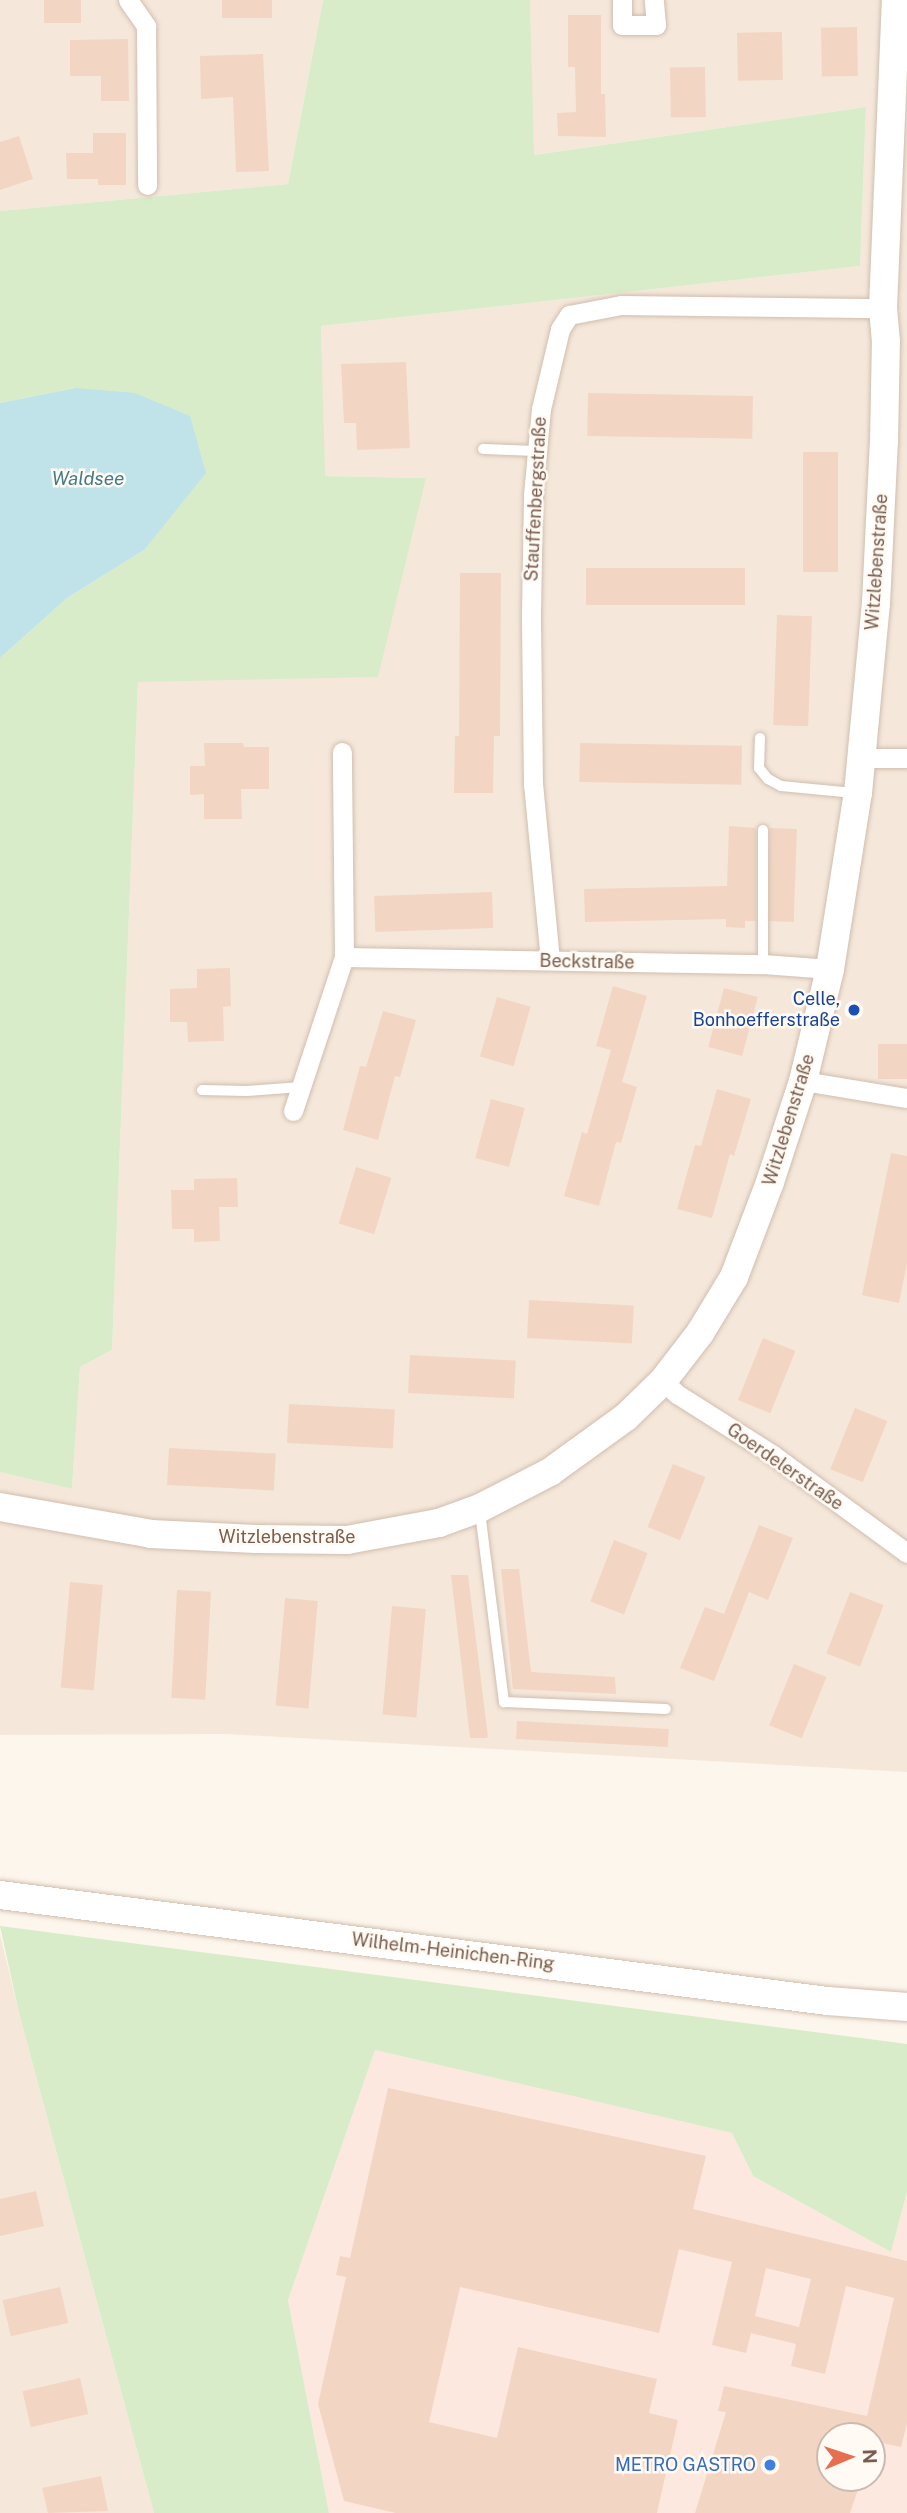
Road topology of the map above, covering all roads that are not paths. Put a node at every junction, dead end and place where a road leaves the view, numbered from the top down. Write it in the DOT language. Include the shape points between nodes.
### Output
graph roads {
  1 [pos="128,0"];
  2 [pos="622,0"];
  3 [pos="654,0"];
  4 [pos="896,0"];
  5 [pos="907,1"];
  6 [pos="147,185"];
  7 [pos="883,307"];
  8 [pos="483,449"];
  9 [pos="537,451"];
  10 [pos="760,738"];
  11 [pos="342,752"];
  12 [pos="862,758"];
  13 [pos="907,758"];
  14 [pos="858,793"];
  15 [pos="763,830"];
  16 [pos="344,957"];
  17 [pos="550,960"];
  18 [pos="763,964"];
  19 [pos="830,969"];
  20 [pos="803,1081"];
  21 [pos="302,1087"];
  22 [pos="202,1090"];
  23 [pos="907,1098"];
  24 [pos="293,1111"];
  25 [pos="663,1381"];
  26 [pos="0,1507"];
  27 [pos="480,1508"];
  28 [pos="907,1553"];
  29 [pos="666,1709"];
  30 [pos="0,1895"];
  31 [pos="907,2007"];
  1 -- 6 [label="street" via="146,26"];
  2 -- 3 [label="street" via="622,25 656,25"];
  4 -- 5 [label="street"];
  4 -- 7 [label="street, Witzlebenstraße"];
  7 -- 9 [label="street, Stauffenbergstraße" via="621,305 569,315 552,354"];
  7 -- 12 [label="street, Witzlebenstraße" via="884,442"];
  8 -- 9 [label="lane"];
  9 -- 17 [label="street, Stauffenbergstraße" via="531,613 533,785"];
  10 -- 14 [label="lane" via="759,768 768,779 781,786"];
  11 -- 16 [label="street"];
  12 -- 13 [label="street"];
  12 -- 14 [label="street, Witzlebenstraße"];
  14 -- 19 [label="street, Witzlebenstraße"];
  15 -- 18 [label="lane"];
  16 -- 17 [label="street, Beckstraße"];
  16 -- 21 [label="street"];
  17 -- 18 [label="street, Beckstraße"];
  18 -- 19 [label="street, Beckstraße"];
  19 -- 20 [label="street, Witzlebenstraße"];
  20 -- 23 [label="street"];
  20 -- 25 [label="street, Witzlebenstraße" via="734,1277"];
  21 -- 22 [label="lane"];
  21 -- 24 [label="street"];
  25 -- 27 [label="street, Witzlebenstraße" via="585,1449"];
  25 -- 28 [label="street, Goerdelerstraße"];
  26 -- 27 [label="street, Witzlebenstraße" via="150,1534 347,1540 439,1523"];
  27 -- 29 [label="lane" via="504,1702"];
  30 -- 31 [label="street, Wilhelm-Heinichen-Ring"];
}
